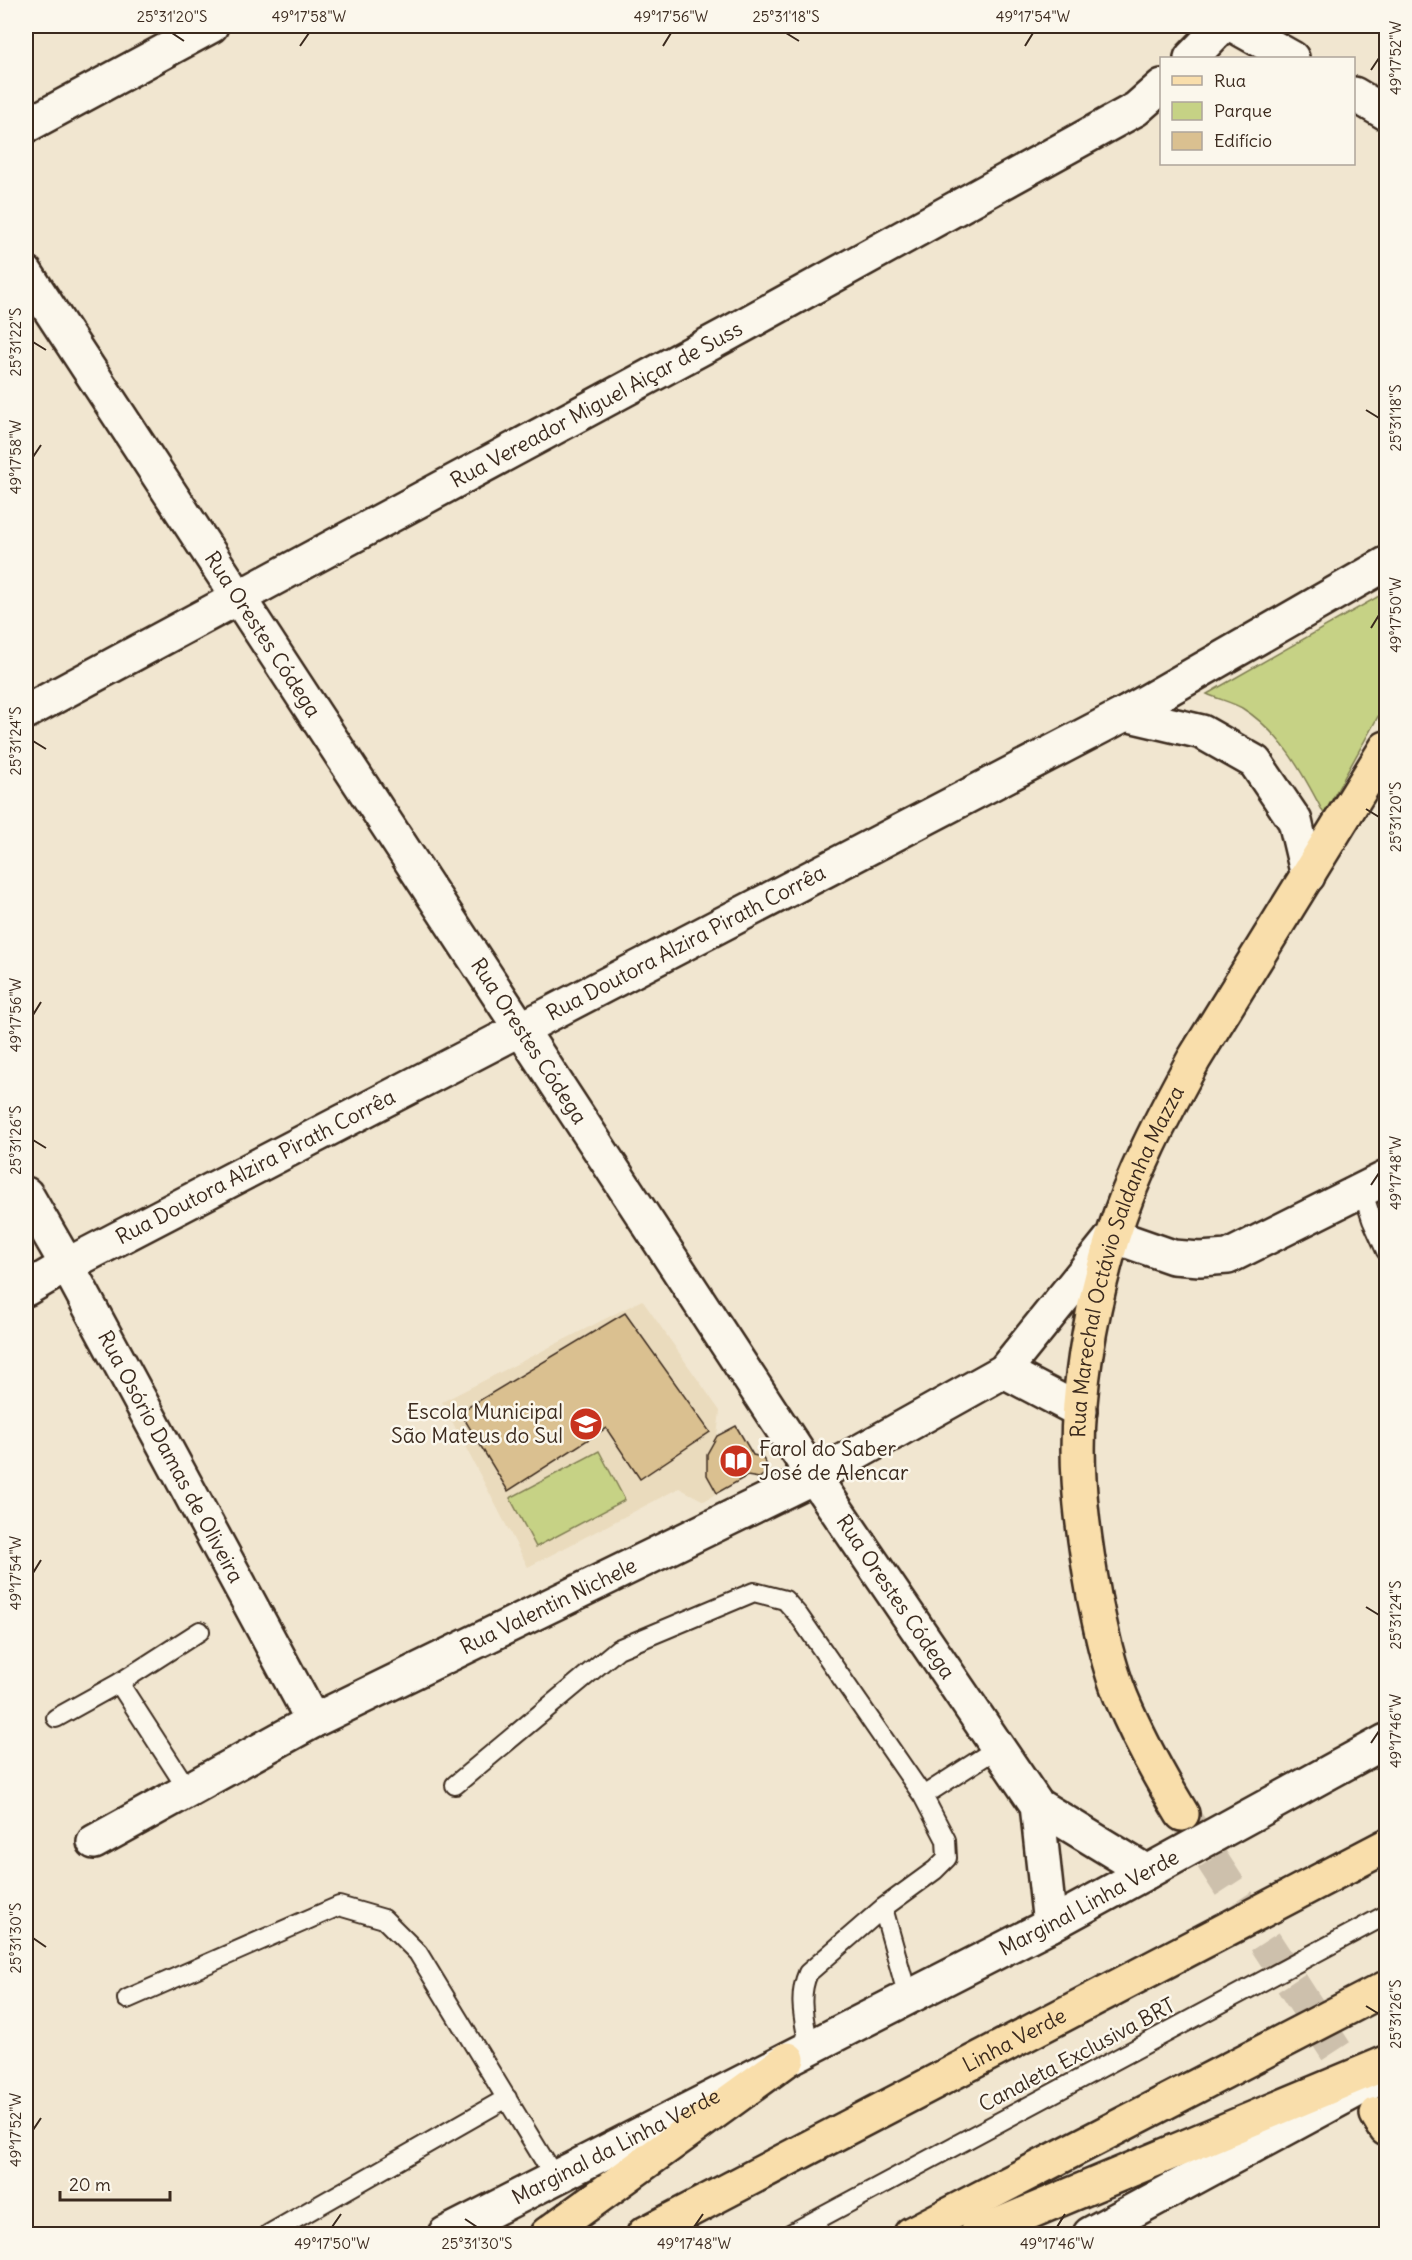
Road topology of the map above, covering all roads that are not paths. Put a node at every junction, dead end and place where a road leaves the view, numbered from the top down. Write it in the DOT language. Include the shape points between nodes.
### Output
graph roads {
  1 [pos="211,26"];
  2 [pos="1222,26"];
  3 [pos="1235,26"];
  4 [pos="1192,57"];
  5 [pos="1290,57"];
  6 [pos="1160,87"];
  7 [pos="1355,95"];
  8 [pos="1386,113"];
  9 [pos="26,126"];
  10 [pos="26,273"];
  11 [pos="1386,564"];
  12 [pos="238,598"];
  13 [pos="26,712"];
  14 [pos="1125,714"];
  15 [pos="1386,748"];
  16 [pos="1308,876"];
  17 [pos="521,1029"];
  18 [pos="1374,1184"];
  19 [pos="26,1194"];
  20 [pos="1113,1236"];
  21 [pos="1386,1251"];
  22 [pos="67,1265"];
  23 [pos="26,1290"];
  24 [pos="1004,1371"];
  25 [pos="1080,1411"];
  26 [pos="814,1476"];
  27 [pos="200,1631"];
  28 [pos="119,1683"];
  29 [pos="56,1718"];
  30 [pos="313,1721"];
  31 [pos="1386,1741"];
  32 [pos="999,1747"];
  33 [pos="455,1785"];
  34 [pos="188,1790"];
  35 [pos="923,1796"];
  36 [pos="1038,1805"];
  37 [pos="1182,1814"];
  38 [pos="94,1842"];
  39 [pos="1386,1846"];
  40 [pos="1147,1872"];
  41 [pos="883,1908"];
  42 [pos="1386,1915"];
  43 [pos="1050,1924"];
  44 [pos="1386,1988"];
  45 [pos="908,1997"];
  46 [pos="127,2000"];
  47 [pos="799,2053"];
  48 [pos="1386,2063"];
  49 [pos="1386,2074"];
  50 [pos="507,2098"];
  51 [pos="555,2178"];
  52 [pos="269,2235"];
  53 [pos="444,2235"];
  54 [pos="547,2235"];
  55 [pos="644,2235"];
  56 [pos="790,2235"];
  57 [pos="911,2235"];
  58 [pos="977,2235"];
  59 [pos="1090,2235"];
  1 -- 9 [label="main road"];
  2 -- 4 [label="main road"];
  3 -- 5 [label="main road"];
  6 -- 12 [label="main road, Rua Vereador Miguel Aiçar de Suss" via="1136,109"];
  7 -- 8 [label="main road"];
  10 -- 12 [label="main road, Rua Orestes Códega"];
  11 -- 14 [label="main road, Rua Doutora Alzira Pirath Corrêa"];
  12 -- 13 [label="main road, Rua Vereador Miguel Aiçar de Suss"];
  12 -- 17 [label="main road, Rua Orestes Códega"];
  14 -- 16 [label="main road" via="1203,732 1255,762 1295,821"];
  14 -- 17 [label="main road, Rua Doutora Alzira Pirath Corrêa"];
  15 -- 16 [label="main road, Rua Marechal Octávio Saldanha Mazza"];
  16 -- 20 [label="main road, Rua Marechal Octávio Saldanha Mazza" via="1165,1112"];
  17 -- 22 [label="main road, Rua Doutora Alzira Pirath Corrêa"];
  17 -- 26 [label="main road, Rua Orestes Códega"];
  18 -- 20 [label="main road" via="1227,1257 1173,1257"];
  18 -- 21 [label="lane" via="1372,1220"];
  19 -- 22 [label="main road, Rua Osório Damas de Oliveira"];
  20 -- 24 [label="main road, Rua Valentin Nichele"];
  20 -- 25 [label="main road, Rua Marechal Octávio Saldanha Mazza" via="1098,1290"];
  22 -- 23 [label="main road, Rua Doutora Alzira Pirath Corrêa"];
  22 -- 30 [label="main road, Rua Osório Damas de Oliveira"];
  24 -- 25 [label="main road"];
  24 -- 26 [label="main road, Rua Valentin Nichele"];
  25 -- 37 [label="main road, Rua Marechal Octávio Saldanha Mazza" via="1079,1478 1086,1553 1100,1626 1120,1695 1150,1760"];
  26 -- 30 [label="main road, Rua Valentin Nichele"];
  26 -- 32 [label="main road, Rua Orestes Códega"];
  27 -- 28 [label="lane"];
  28 -- 29 [label="lane"];
  28 -- 34 [label="lane"];
  30 -- 34 [label="main road, Rua Valentin Nichele"];
  31 -- 40 [label="main road, Marginal Linha Verde"];
  32 -- 35 [label="lane"];
  32 -- 36 [label="main road, Rua Orestes Códega"];
  33 -- 35 [label="lane" via="618,1649 754,1592 785,1600 799,1616"];
  34 -- 38 [label="main road, Rua Valentin Nichele"];
  35 -- 41 [label="lane" via="946,1840 947,1858"];
  36 -- 40 [label="main road, Rua Orestes Códega"];
  36 -- 43 [label="main road, Rua Orestes Códega"];
  39 -- 55 [label="main road, Linha Verde"];
  40 -- 43 [label="main road, Marginal Linha Verde"];
  41 -- 45 [label="lane"];
  41 -- 47 [label="lane" via="808,1973 801,2003"];
  42 -- 56 [label="lane, Canaleta Exclusiva BRT"];
  43 -- 45 [label="main road, Marginal Linha Verde"];
  44 -- 57 [label="main road"];
  45 -- 47 [label="main road, Marginal Linha Verde"];
  46 -- 50 [label="lane" via="339,1906 384,1919 418,1953"];
  47 -- 51 [label="main road, Marginal da Linha Verde"];
  47 -- 54 [label="main road"];
  48 -- 58 [label="main road"];
  49 -- 59 [label="main road"];
  50 -- 51 [label="lane"];
  50 -- 52 [label="lane"];
  51 -- 53 [label="main road, Marginal da Linha Verde"];
}
